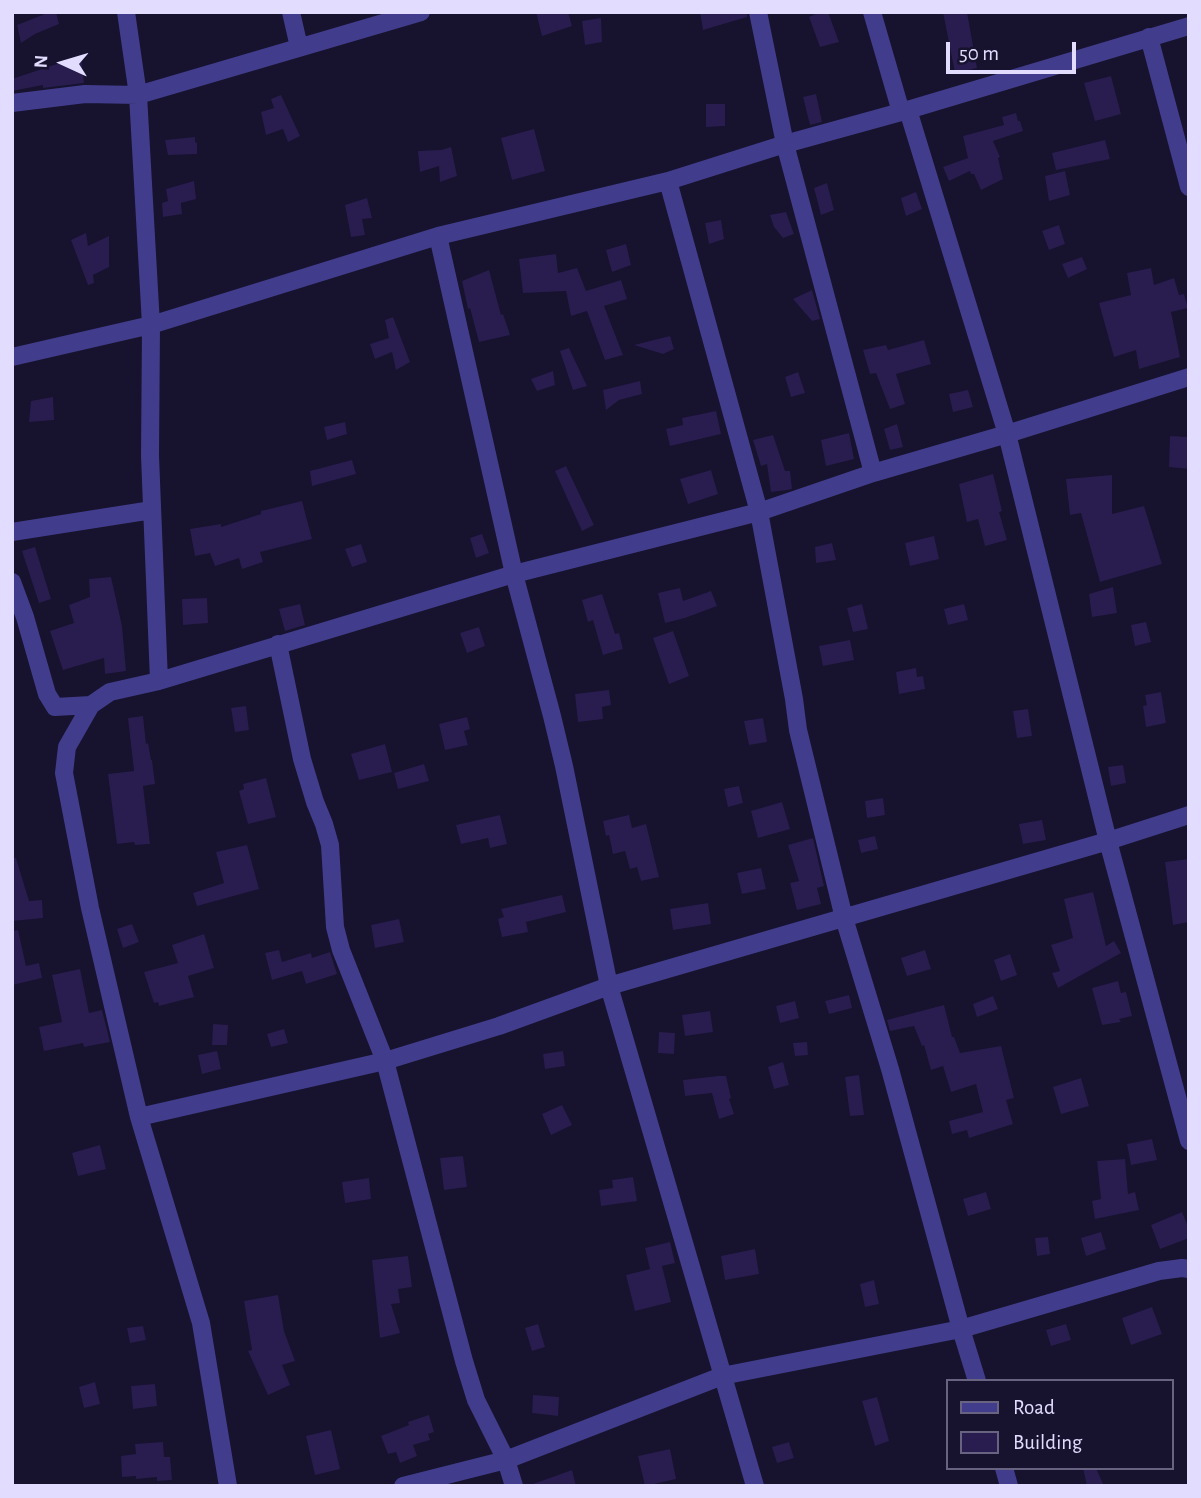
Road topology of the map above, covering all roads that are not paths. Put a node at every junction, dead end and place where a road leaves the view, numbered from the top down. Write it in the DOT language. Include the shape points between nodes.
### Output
graph roads {
  1 [pos="126,12"];
  2 [pos="291,12"];
  3 [pos="421,12"];
  4 [pos="758,12"];
  5 [pos="872,12"];
  6 [pos="1189,26"];
  7 [pos="1149,37"];
  8 [pos="299,47"];
  9 [pos="138,95"];
  10 [pos="12,103"];
  11 [pos="904,111"];
  12 [pos="785,144"];
  13 [pos="668,181"];
  14 [pos="1189,187"];
  15 [pos="438,236"];
  16 [pos="151,325"];
  17 [pos="12,357"];
  18 [pos="1189,377"];
  19 [pos="1007,434"];
  20 [pos="873,472"];
  21 [pos="152,510"];
  22 [pos="759,512"];
  23 [pos="12,532"];
  24 [pos="514,574"];
  25 [pos="12,582"];
  26 [pos="278,644"];
  27 [pos="159,681"];
  28 [pos="90,705"];
  29 [pos="1189,815"];
  30 [pos="1108,841"];
  31 [pos="844,918"];
  32 [pos="609,986"];
  33 [pos="385,1061"];
  34 [pos="139,1117"];
  35 [pos="1189,1141"];
  36 [pos="1189,1269"];
  37 [pos="961,1329"];
  38 [pos="722,1376"];
  39 [pos="975,1379"];
  40 [pos="506,1460"];
  41 [pos="228,1486"];
  42 [pos="403,1486"];
  43 [pos="514,1486"];
  44 [pos="755,1486"];
  1 -- 9 [label="street"];
  2 -- 8 [label="street"];
  3 -- 8 [label="street"];
  4 -- 12 [label="street"];
  5 -- 11 [label="street"];
  6 -- 7 [label="street"];
  7 -- 11 [label="street"];
  7 -- 14 [label="street"];
  8 -- 9 [label="street"];
  9 -- 10 [label="street" via="85,94"];
  9 -- 16 [label="street"];
  11 -- 12 [label="street"];
  11 -- 19 [label="street"];
  12 -- 13 [label="street"];
  12 -- 20 [label="street"];
  13 -- 15 [label="street"];
  13 -- 22 [label="street"];
  15 -- 16 [label="street"];
  15 -- 24 [label="street"];
  16 -- 17 [label="street"];
  16 -- 21 [label="street"];
  18 -- 19 [label="street"];
  19 -- 20 [label="street"];
  19 -- 30 [label="street"];
  20 -- 22 [label="street"];
  21 -- 23 [label="street"];
  21 -- 27 [label="street"];
  22 -- 24 [label="street"];
  22 -- 31 [label="street" via="798,730"];
  24 -- 26 [label="street"];
  24 -- 32 [label="street" via="564,766"];
  25 -- 28 [label="street" via="47,694 55,706"];
  26 -- 27 [label="street"];
  26 -- 33 [label="street" via="302,759 330,845 335,928"];
  27 -- 28 [label="street" via="110,692"];
  28 -- 34 [label="street" via="66,747 64,773"];
  29 -- 30 [label="street"];
  30 -- 31 [label="street"];
  30 -- 35 [label="street"];
  31 -- 32 [label="street"];
  31 -- 37 [label="street"];
  32 -- 33 [label="street"];
  32 -- 38 [label="street"];
  33 -- 34 [label="street"];
  33 -- 40 [label="street" via="464,1361 476,1400"];
  34 -- 41 [label="street" via="201,1323"];
  36 -- 37 [label="street" via="1159,1271"];
  37 -- 38 [label="street"];
  37 -- 39 [label="street"];
  38 -- 40 [label="street"];
  38 -- 44 [label="street"];
  40 -- 42 [label="street"];
  40 -- 43 [label="street"];
}
